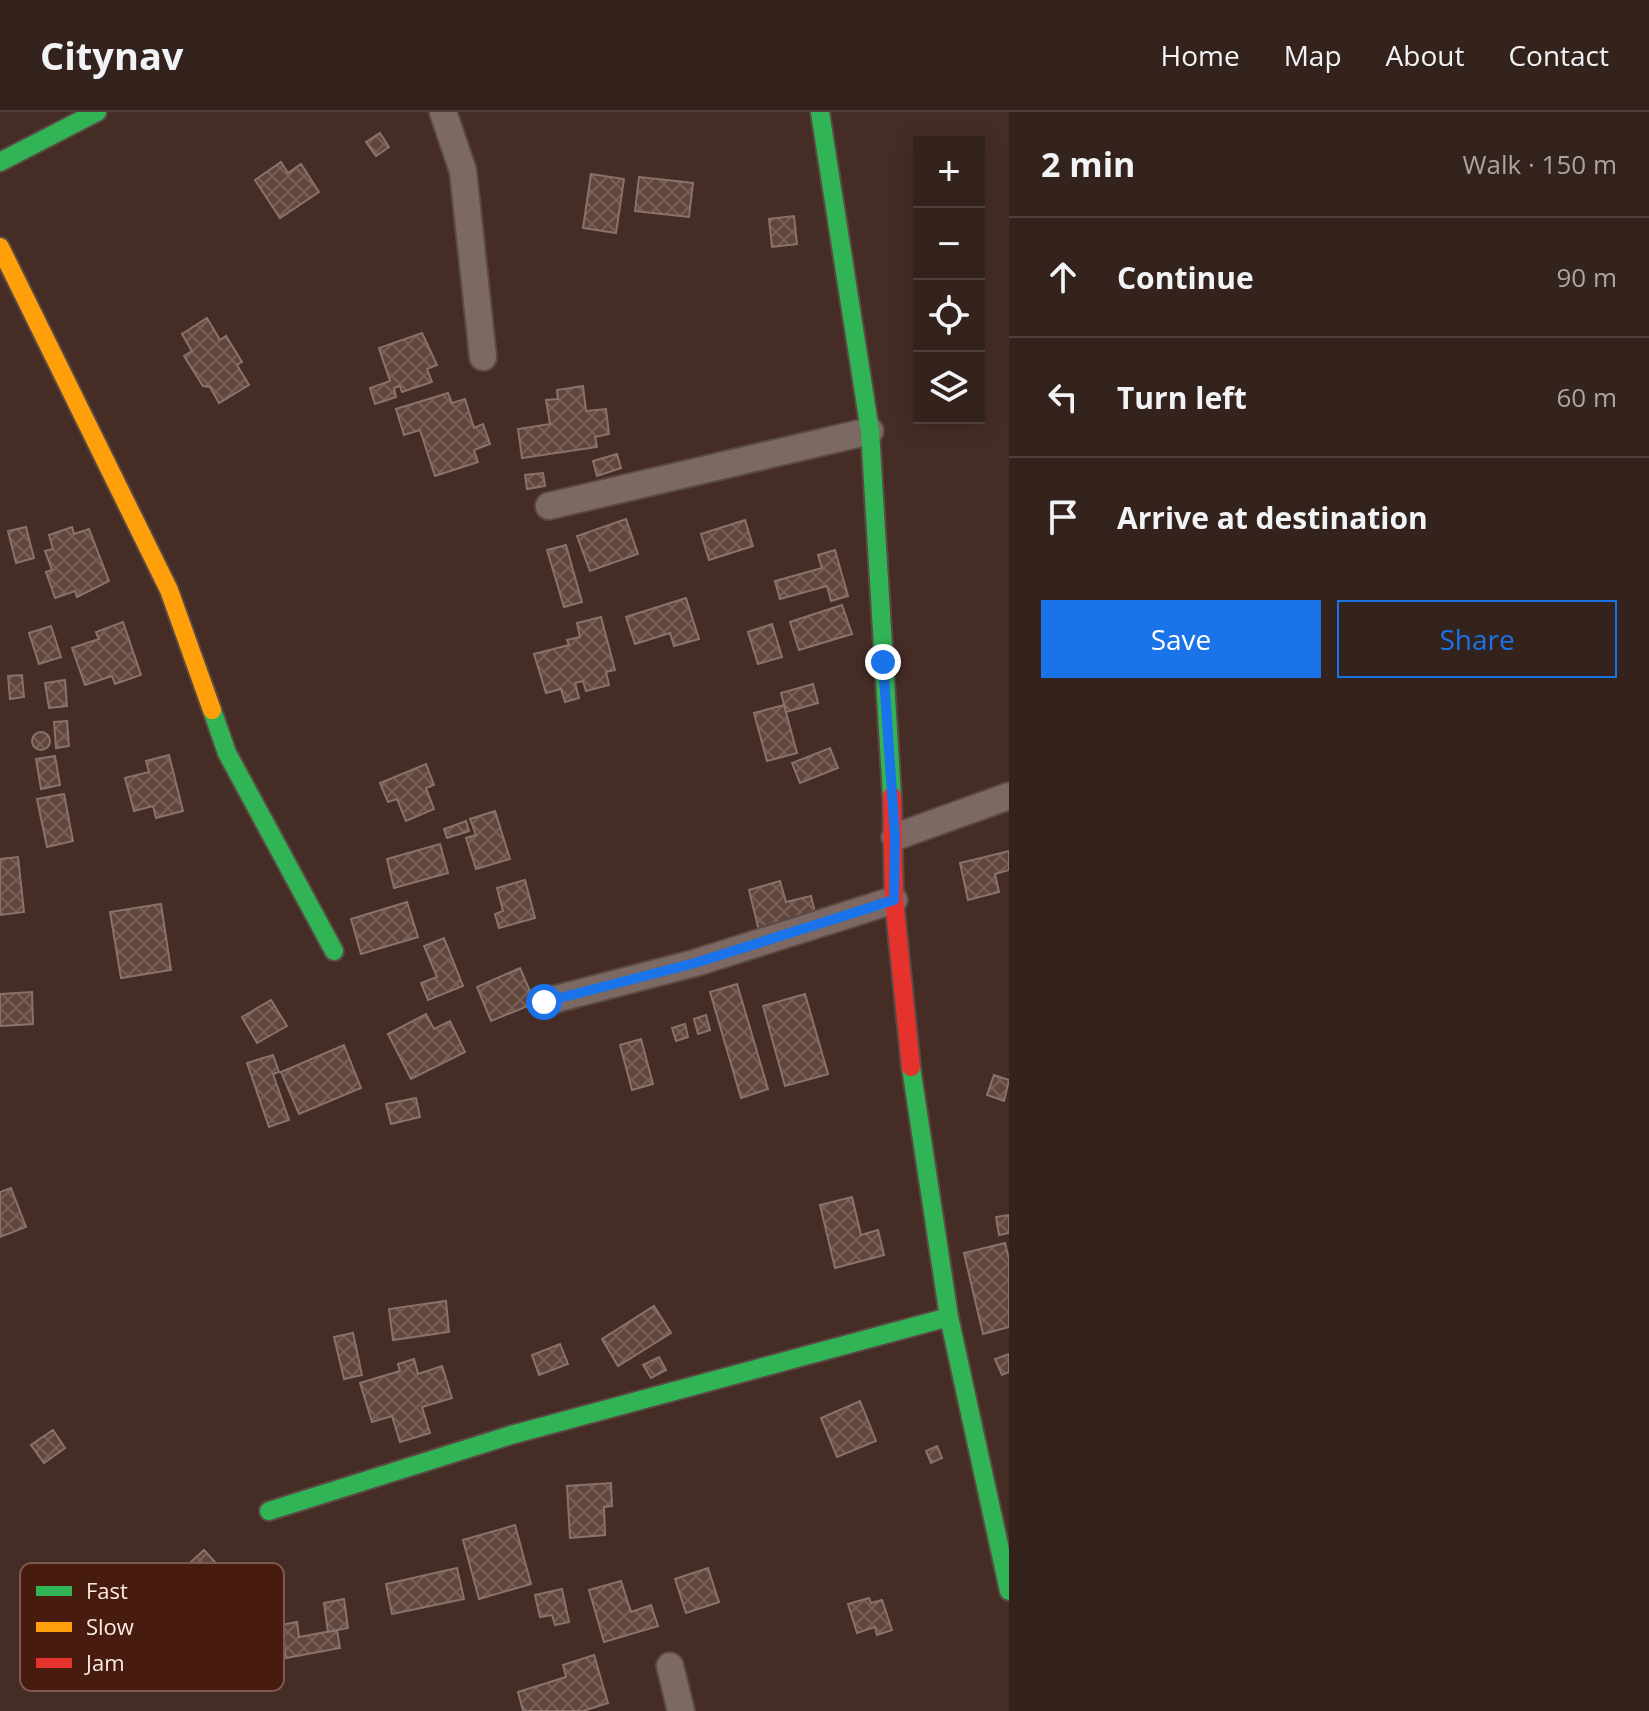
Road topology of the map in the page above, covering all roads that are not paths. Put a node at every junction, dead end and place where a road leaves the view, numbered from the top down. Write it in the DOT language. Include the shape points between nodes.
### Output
graph roads {
  1 [pos="97,112"];
  2 [pos="443,112"];
  3 [pos="820,112"];
  4 [pos="0,162"];
  5 [pos="0,247"];
  6 [pos="483,357"];
  7 [pos="870,431"];
  8 [pos="549,506"];
  9 [pos="1009,796"];
  10 [pos="895,837"];
  11 [pos="894,900"];
  12 [pos="334,951"];
  13 [pos="544,1002"];
  14 [pos="949,1317"];
  15 [pos="269,1511"];
  16 [pos="1009,1591"];
  17 [pos="670,1666"];
  18 [pos="681,1711"];
  1 -- 4 [label="main road"];
  2 -- 6 [label="street" via="463,171"];
  3 -- 7 [label="main road"];
  5 -- 12 [label="main road" via="169,590 227,753"];
  7 -- 8 [label="street"];
  7 -- 10 [label="main road"];
  9 -- 10 [label="street"];
  10 -- 11 [label="main road"];
  11 -- 13 [label="street" via="695,963"];
  11 -- 14 [label="main road" via="914,1099"];
  14 -- 15 [label="main road" via="511,1435"];
  14 -- 16 [label="main road"];
  17 -- 18 [label="street"];
}
